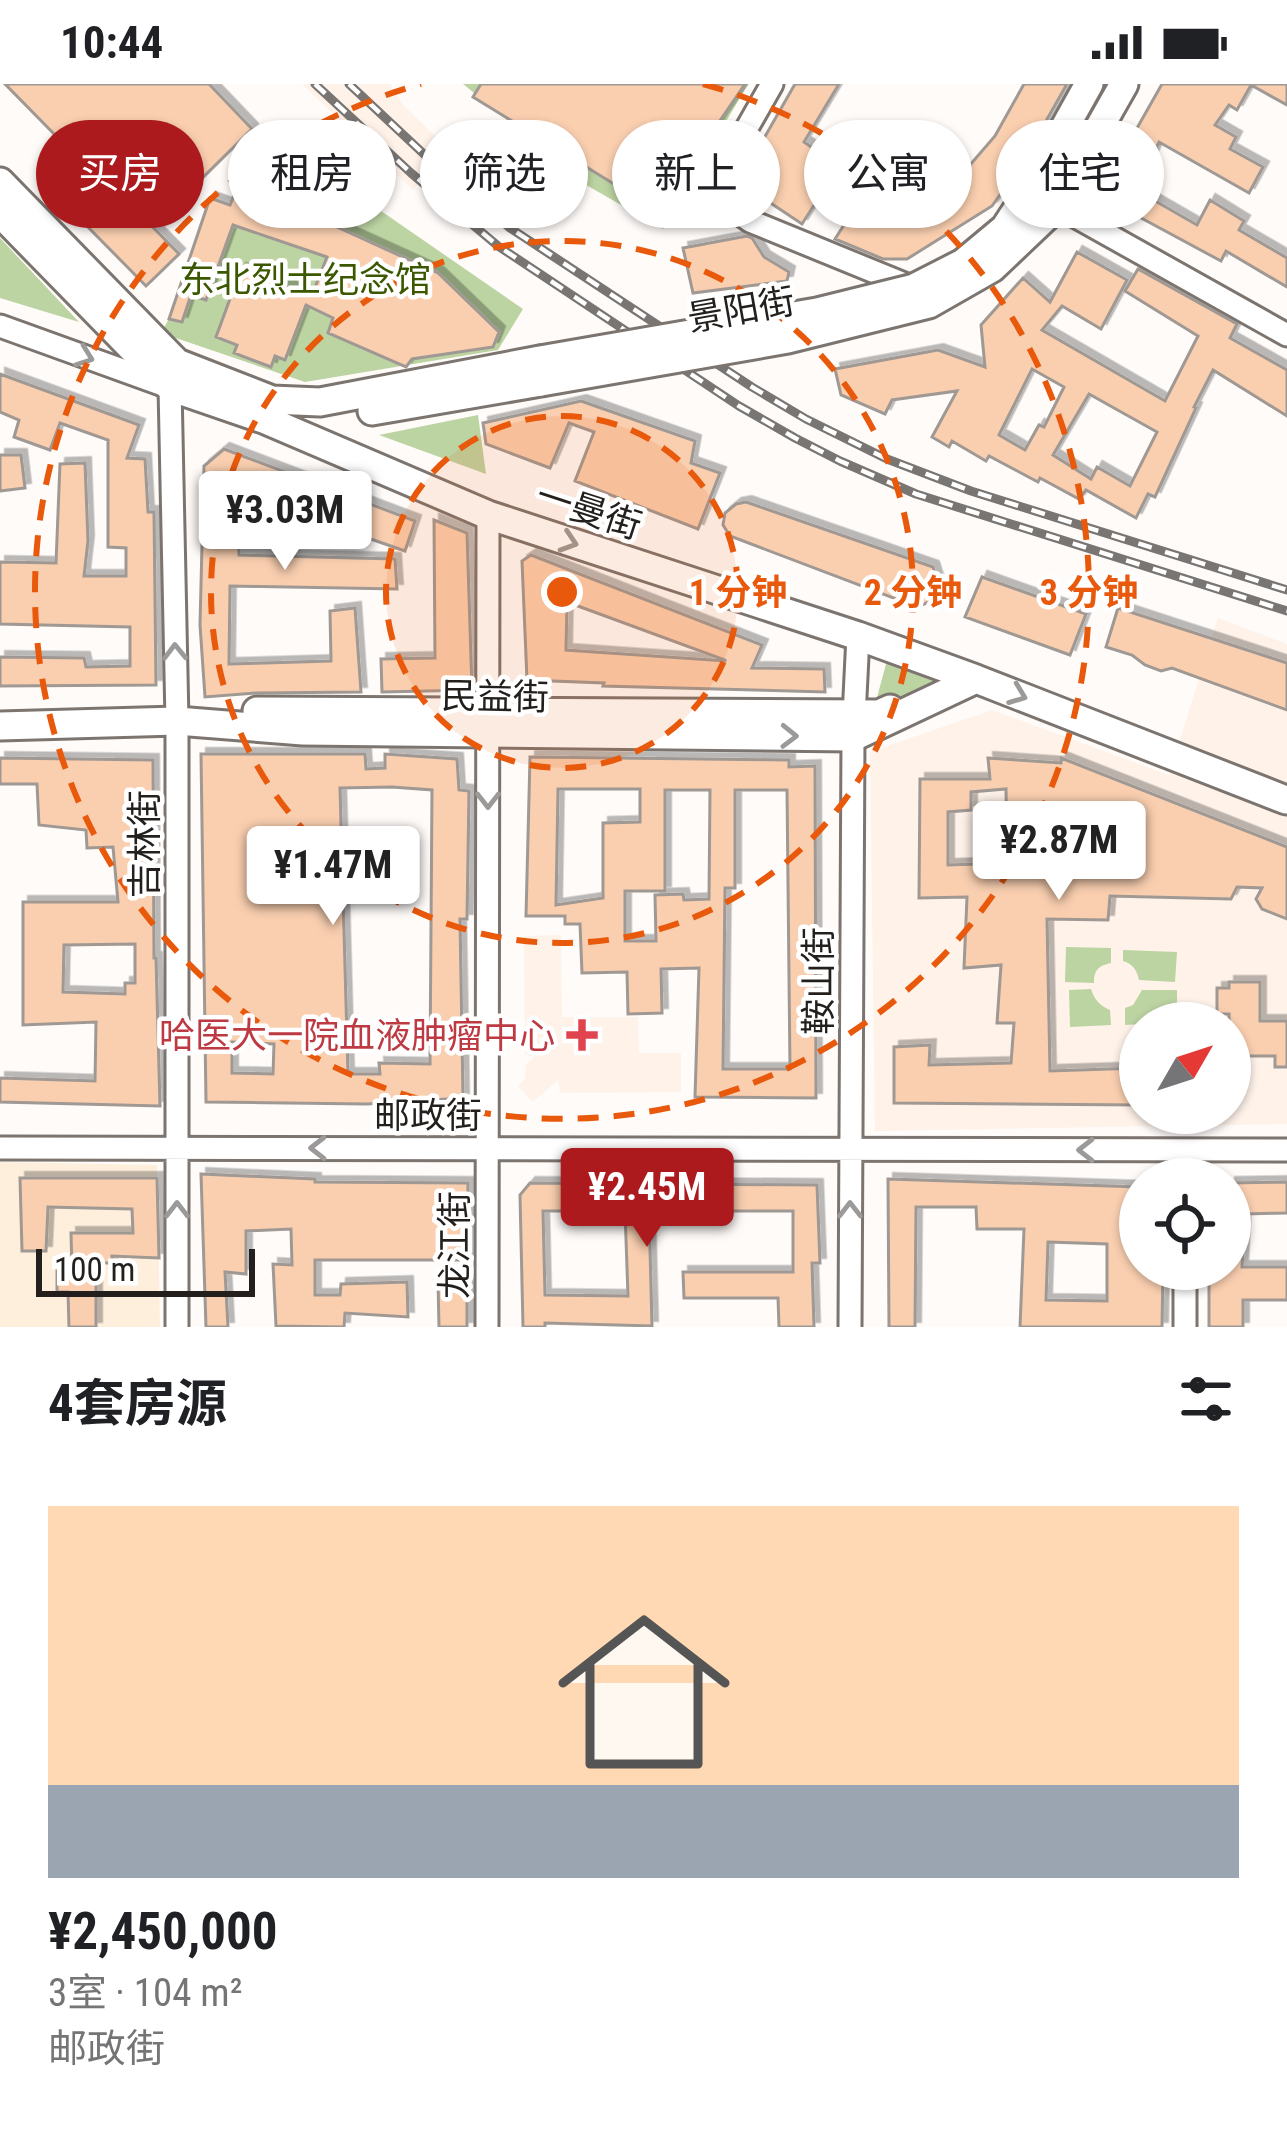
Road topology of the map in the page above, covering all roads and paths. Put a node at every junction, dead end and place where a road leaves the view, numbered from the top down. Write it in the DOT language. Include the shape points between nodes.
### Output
graph roads {
  1 [pos="772,84"];
  2 [pos="1089,84"];
  3 [pos="1124,84"];
  4 [pos="1104,120"];
  5 [pos="0,182"];
  6 [pos="0,213"];
  7 [pos="1033,228"];
  8 [pos="1091,228"];
  9 [pos="914,288"];
  10 [pos="0,326"];
  11 [pos="1287,335"];
  12 [pos="541,371"];
  13 [pos="173,375"];
  14 [pos="320,402"];
  15 [pos="266,420"];
  16 [pos="488,515"];
  17 [pos="858,635"];
  18 [pos="970,676"];
  19 [pos="0,709"];
  20 [pos="176,716"];
  21 [pos="488,722"];
  22 [pos="853,725"];
  23 [pos="0,726"];
  24 [pos="1286,800"];
  25 [pos="0,1148"];
  26 [pos="177,1148"];
  27 [pos="487,1148"];
  28 [pos="850,1149"];
  29 [pos="1186,1150"];
  30 [pos="1287,1150"];
  31 [pos="1186,1158"];
  32 [pos="1185,1290"];
  33 [pos="177,1327"];
  34 [pos="487,1327"];
  35 [pos="850,1327"];
  36 [pos="1185,1327"];
  1 -- 9 [label="street" via="710,193 750,221"];
  2 -- 9 [label="main road, 景阳街, bridge" via="1004,228 963,263"];
  3 -- 4 [label="main road, 景阳街"];
  5 -- 13 [label="main road, 一曼街"];
  6 -- 13 [label="main road, 一曼街"];
  7 -- 12 [label="main road, 景阳街, bridge" via="992,268 929,304 788,339"];
  8 -- 11 [label="street"];
  9 -- 12 [label="main road, 景阳街, bridge"];
  10 -- 13 [label="street, one-way"];
  12 -- 14 [label="main road, 景阳街"];
  12 -- 15 [label="main road, 景阳街" via="334,417"];
  13 -- 14 [label="main road, 一曼街" via="272,400"];
  13 -- 15 [label="main road, 一曼街"];
  20 -- 13 [label="street, 吉林街, one-way"];
  15 -- 16 [label="main road, 一曼街"];
  16 -- 17 [label="main road, 一曼街, one-way"];
  16 -- 21 [label="street, 龙江街"];
  17 -- 18 [label="main road, 一曼街"];
  17 -- 22 [label="street, 鞍山街"];
  18 -- 22 [label="main road, 民益街"];
  18 -- 24 [label="main road, 一曼街, one-way"];
  19 -- 20 [label="main road, 民益街"];
  20 -- 21 [label="main road, 民益街"];
  20 -- 23 [label="main road, 民益街"];
  20 -- 26 [label="street, 吉林街"];
  21 -- 22 [label="main road, 民益街"];
  21 -- 27 [label="street, 龙江街, one-way"];
  22 -- 28 [label="street, 鞍山街"];
  25 -- 26 [label="street, 邮政街"];
  27 -- 26 [label="street, 邮政街, one-way"];
  33 -- 26 [label="street, 吉林街, one-way"];
  27 -- 28 [label="street, 邮政街"];
  27 -- 34 [label="street, 龙江街"];
  29 -- 28 [label="street, 邮政街, one-way"];
  35 -- 28 [label="street, 鞍山街, one-way"];
  29 -- 30 [label="street, 邮政街"];
  29 -- 31 [label="street"];
  32 -- 36 [label="street"];
}
